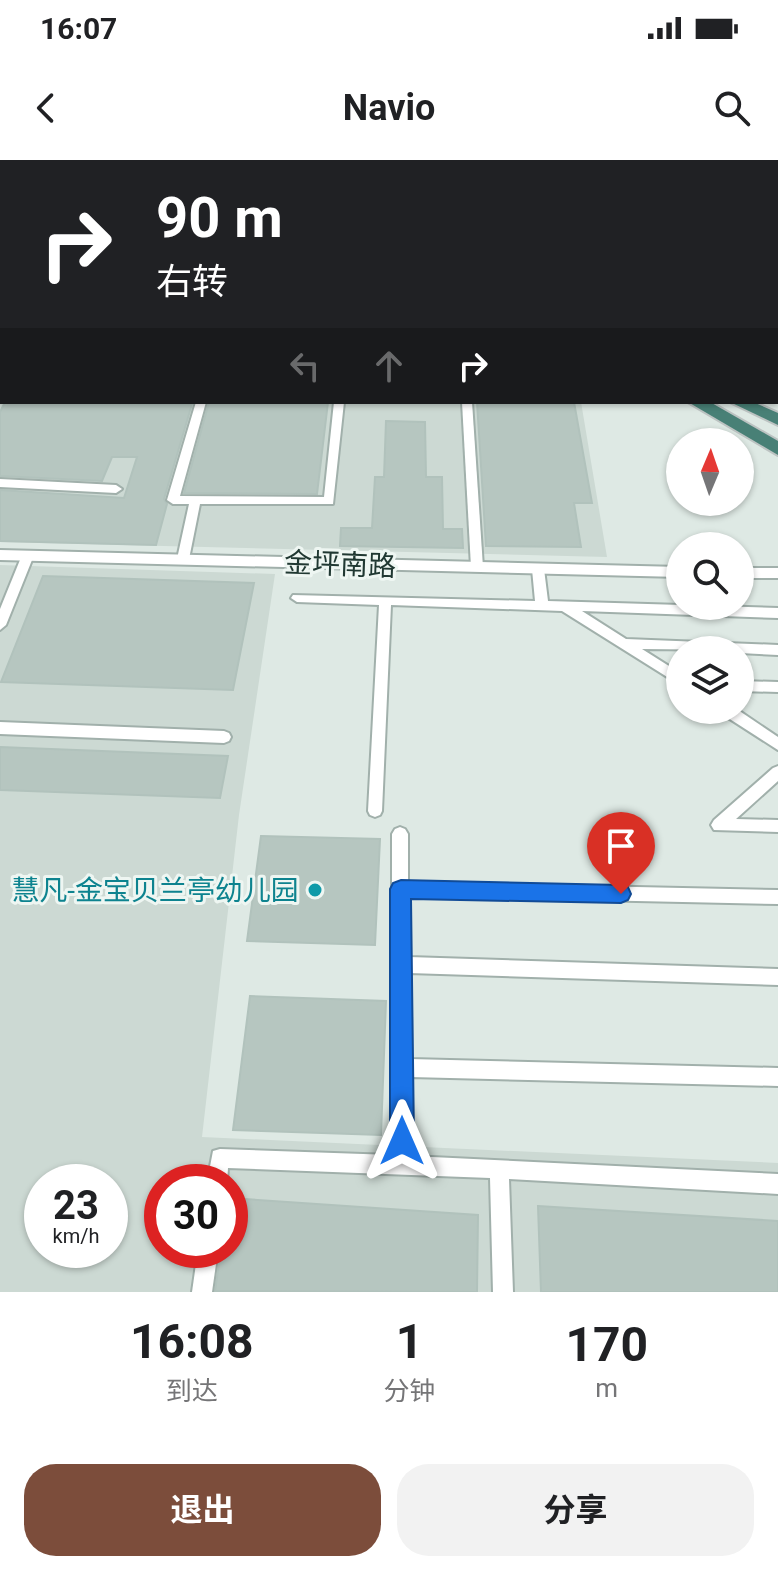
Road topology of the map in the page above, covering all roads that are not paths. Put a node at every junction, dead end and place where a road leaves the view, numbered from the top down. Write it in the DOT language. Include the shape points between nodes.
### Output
graph roads {
  1 [pos="200,404"];
  2 [pos="339,404"];
  3 [pos="467,404"];
  4 [pos="700,404"];
  5 [pos="720,404"];
  6 [pos="743,404"];
  7 [pos="778,420"];
  8 [pos="778,438"];
  9 [pos="778,449"];
  10 [pos="0,483"];
  11 [pos="116,489"];
  12 [pos="195,501"];
  13 [pos="0,555"];
  14 [pos="28,555"];
  15 [pos="183,559"];
  16 [pos="477,567"];
  17 [pos="538,569"];
  18 [pos="666,572"];
  19 [pos="754,573"];
  20 [pos="778,573"];
  21 [pos="297,598"];
  22 [pos="385,601"];
  23 [pos="542,606"];
  24 [pos="565,607"];
  25 [pos="778,613"];
  26 [pos="0,625"];
  27 [pos="625,644"];
  28 [pos="778,650"];
  29 [pos="666,671"];
  30 [pos="754,686"];
  31 [pos="778,687"];
  32 [pos="749,724"];
  33 [pos="754,727"];
  34 [pos="0,728"];
  35 [pos="778,728"];
  36 [pos="224,737"];
  37 [pos="778,744"];
  38 [pos="777,773"];
  39 [pos="375,811"];
  40 [pos="778,826"];
  41 [pos="400,834"];
  42 [pos="401,889"];
  43 [pos="778,897"];
  44 [pos="401,965"];
  45 [pos="778,977"];
  46 [pos="402,1068"];
  47 [pos="778,1077"];
  48 [pos="219,1164"];
  49 [pos="402,1165"];
  50 [pos="499,1169"];
  51 [pos="778,1184"];
  52 [pos="205,1268"];
  53 [pos="202,1292"];
  54 [pos="503,1292"];
  1 -- 12 [label="street" via="173,500"];
  2 -- 12 [label="street" via="329,501"];
  3 -- 16 [label="street"];
  4 -- 9 [label="highway"];
  5 -- 8 [label="highway"];
  6 -- 7 [label="highway"];
  10 -- 11 [label="street"];
  12 -- 15 [label="street"];
  13 -- 14 [label="street, 金坪南路"];
  14 -- 15 [label="street, 金坪南路"];
  14 -- 26 [label="street"];
  15 -- 16 [label="street, 金坪南路"];
  16 -- 17 [label="street, 金坪南路"];
  17 -- 18 [label="street, 金坪南路"];
  17 -- 23 [label="street"];
  19 -- 20 [label="street"];
  21 -- 22 [label="street"];
  22 -- 23 [label="street"];
  22 -- 39 [label="street"];
  23 -- 24 [label="street"];
  24 -- 25 [label="street"];
  24 -- 27 [label="street"];
  27 -- 28 [label="street"];
  27 -- 29 [label="street"];
  30 -- 31 [label="street"];
  32 -- 33 [label="street"];
  33 -- 35 [label="street"];
  33 -- 37 [label="street"];
  34 -- 36 [label="street"];
  38 -- 40 [label="street" via="719,825"];
  41 -- 42 [label="street"];
  42 -- 43 [label="street"];
  42 -- 44 [label="street"];
  44 -- 45 [label="street"];
  44 -- 46 [label="street"];
  46 -- 47 [label="street"];
  46 -- 49 [label="street"];
  48 -- 49 [label="street" via="220,1158"];
  49 -- 50 [label="street"];
  50 -- 51 [label="street"];
  50 -- 54 [label="street"];
  52 -- 53 [label="street"];
}
